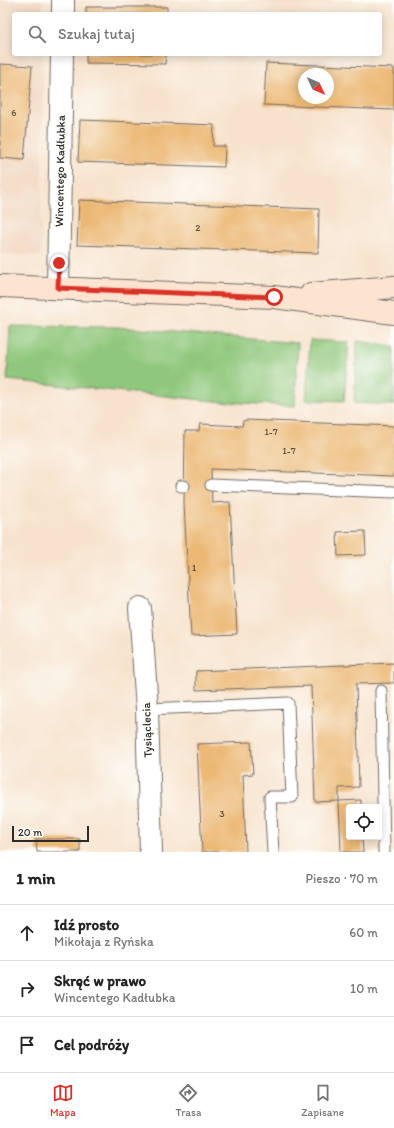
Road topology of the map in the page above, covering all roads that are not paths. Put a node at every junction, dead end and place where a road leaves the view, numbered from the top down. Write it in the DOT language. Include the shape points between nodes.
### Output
graph roads {
  1 [pos="63,0"];
  2 [pos="63,12"];
  3 [pos="62,56"];
  4 [pos="0,286"];
  5 [pos="394,287"];
  6 [pos="58,288"];
  7 [pos="274,297"];
  8 [pos="394,313"];
  9 [pos="211,485"];
  10 [pos="394,492"];
  11 [pos="140,608"];
  12 [pos="381,691"];
  13 [pos="147,709"];
  14 [pos="151,852"];
  15 [pos="273,852"];
  16 [pos="384,852"];
  1 -- 2 [label="street"];
  3 -- 6 [label="street, Wincentego Kadłubka"];
  4 -- 6 [label="street"];
  5 -- 7 [label="street"];
  6 -- 7 [label="street"];
  7 -- 8 [label="street"];
  9 -- 10 [label="lane"];
  11 -- 13 [label="street, Tysiąclecia"];
  12 -- 16 [label="lane"];
  13 -- 14 [label="street, Tysiąclecia"];
  13 -- 15 [label="lane" via="288,703 292,796 270,797"];
}
